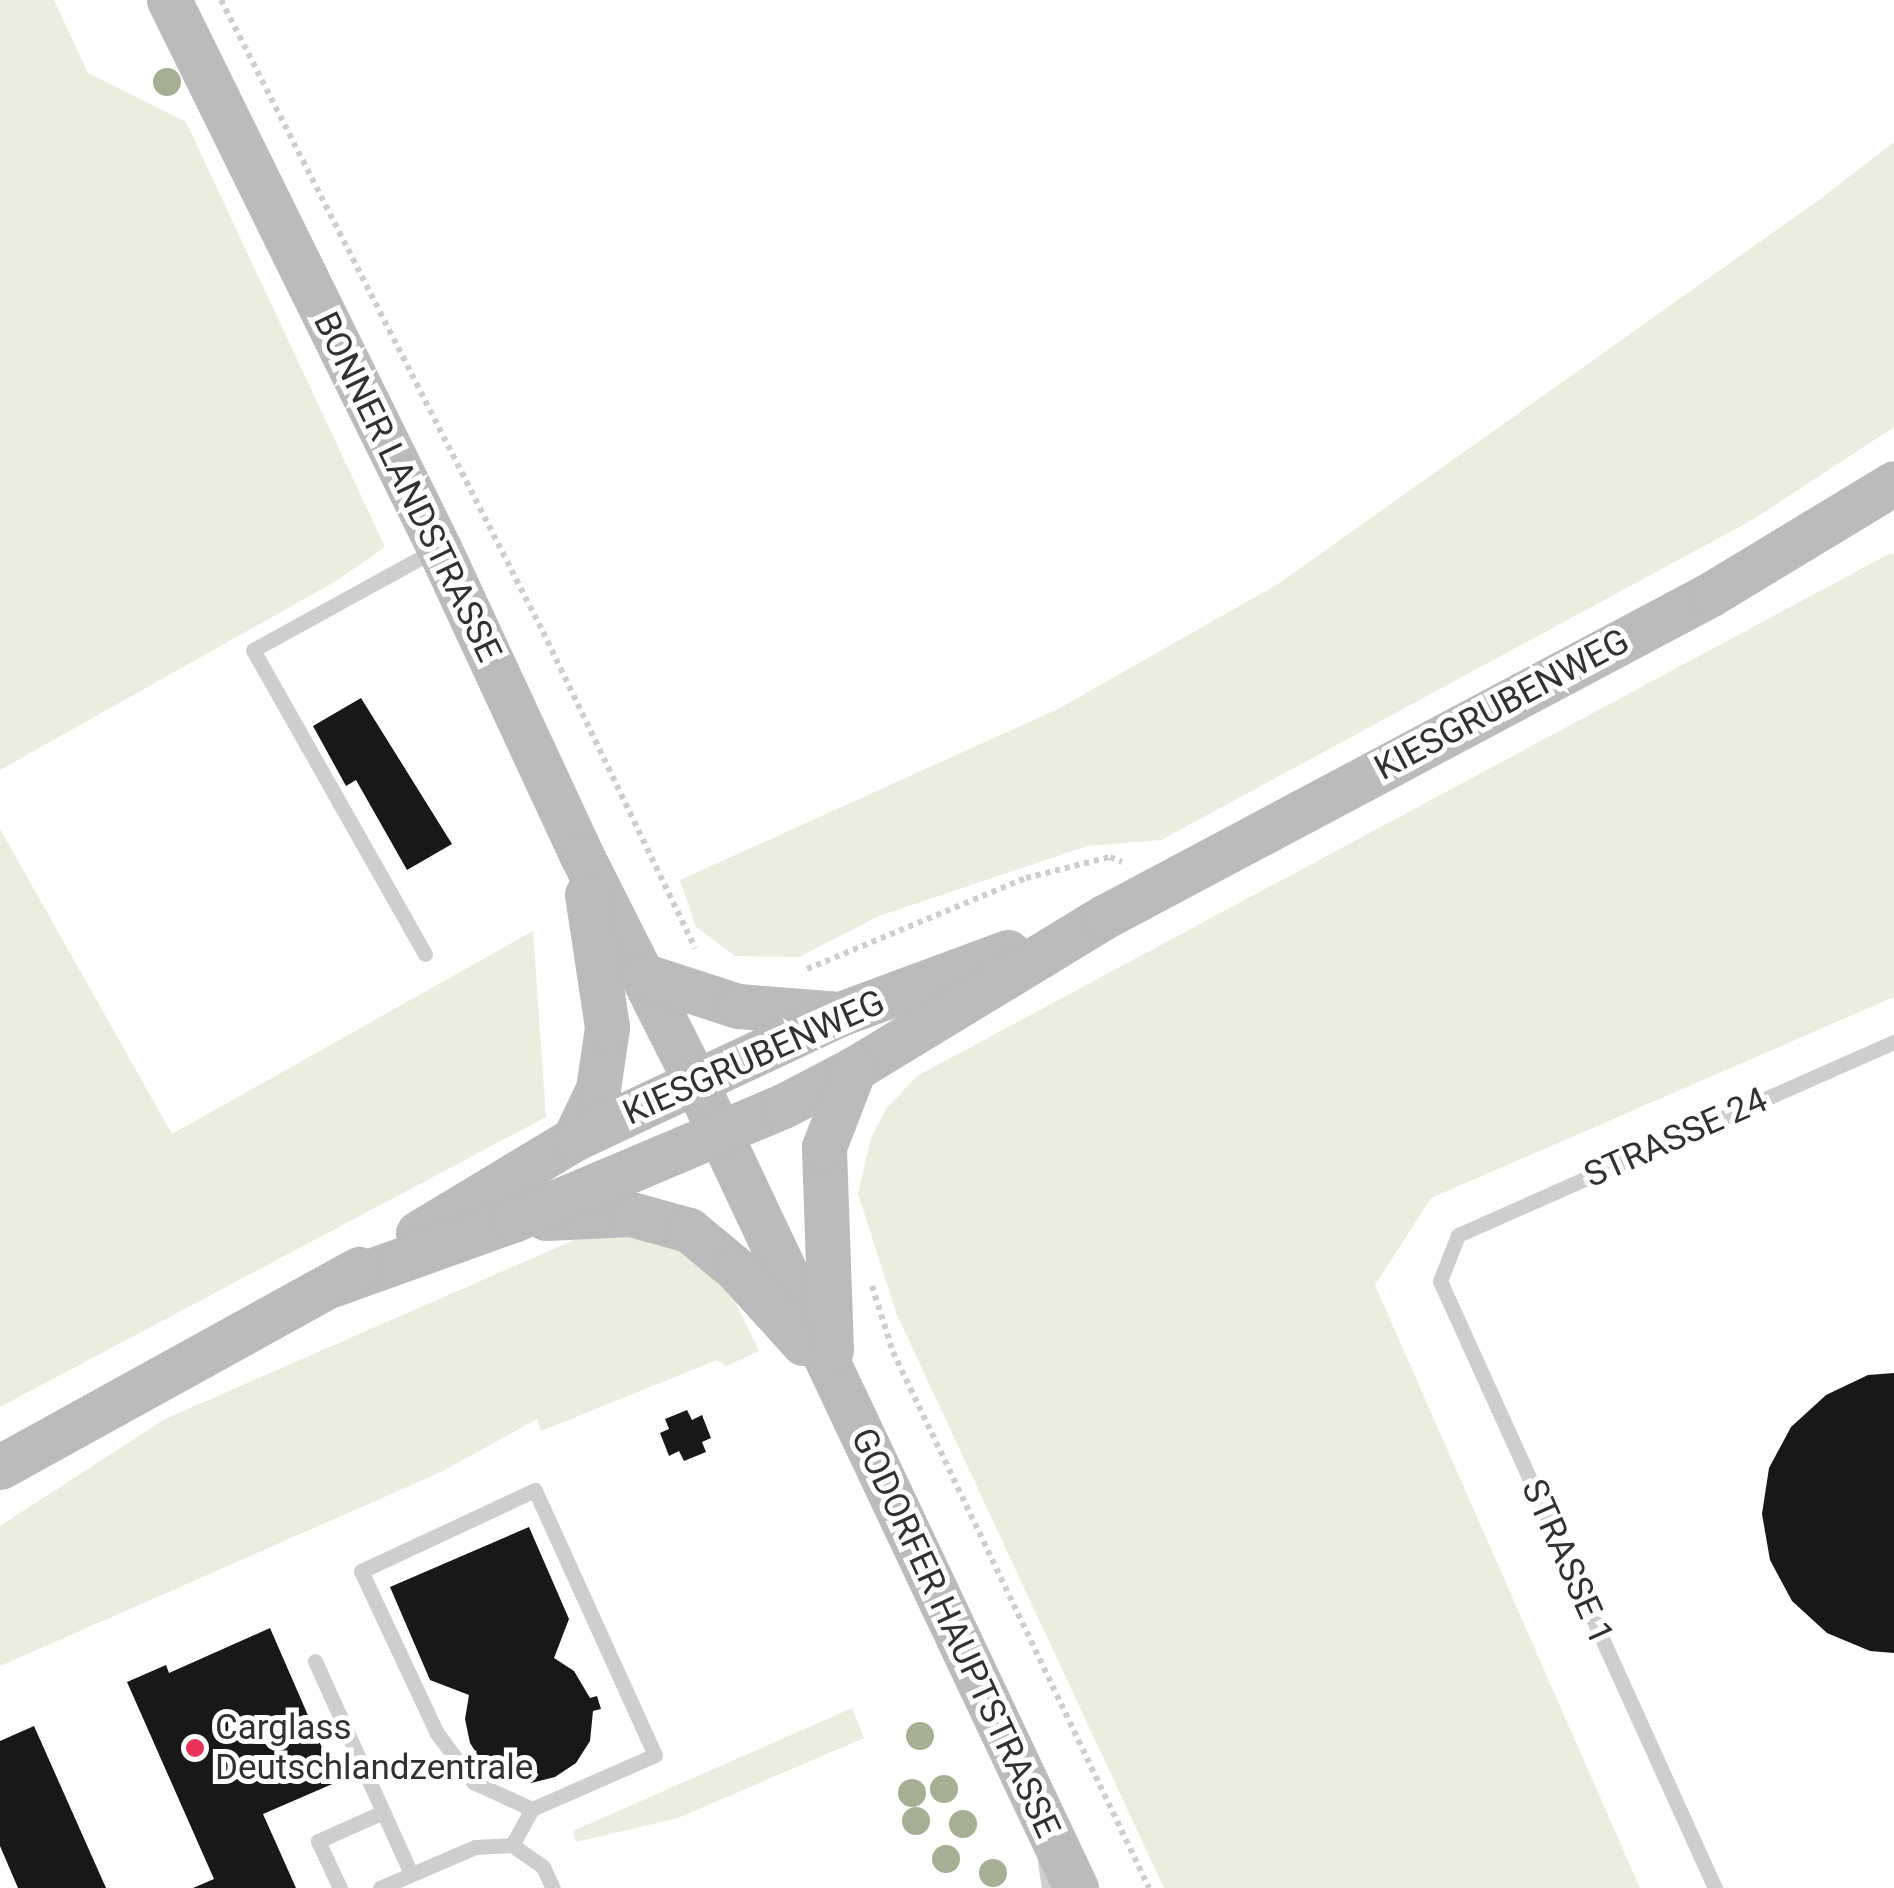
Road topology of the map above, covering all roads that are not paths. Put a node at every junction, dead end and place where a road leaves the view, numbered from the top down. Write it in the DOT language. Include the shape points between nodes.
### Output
graph roads {
  1 [pos="169,0"];
  2 [pos="1894,482"];
  3 [pos="439,548"];
  4 [pos="582,856"];
  5 [pos="1104,917"];
  6 [pos="425,954"];
  7 [pos="642,975"];
  8 [pos="840,1014"];
  9 [pos="1894,1042"];
  10 [pos="854,1068"];
  11 [pos="698,1085"];
  12 [pos="720,1133"];
  13 [pos="574,1140"];
  14 [pos="514,1220"];
  15 [pos="1458,1234"];
  16 [pos="334,1284"];
  17 [pos="833,1375"];
  18 [pos="0,1466"];
  19 [pos="315,1661"];
  20 [pos="1029,1795"];
  21 [pos="532,1810"];
  22 [pos="383,1812"];
  23 [pos="512,1844"];
  24 [pos="411,1874"];
  25 [pos="340,1888"];
  26 [pos="380,1888"];
  27 [pos="553,1888"];
  28 [pos="1049,1888"];
  29 [pos="1076,1888"];
  30 [pos="1715,1888"];
  1 -- 3 [label="main road, BONNER LANDSTRASSE"];
  2 -- 5 [label="main road, KIESGRUBENWEG" via="1711,594"];
  3 -- 4 [label="main road, BONNER LANDSTRASSE"];
  3 -- 6 [label="lane" via="253,650"];
  4 -- 7 [label="main road, BONNER LANDSTRASSE"];
  4 -- 13 [label="main road, KIESGRUBENWEG" via="607,1027 598,1089"];
  5 -- 8 [label="main road, KIESGRUBENWEG"];
  5 -- 10 [label="main road, KIESGRUBENWEG"];
  7 -- 8 [label="main road" via="738,1006"];
  7 -- 11 [label="main road, BONNER LANDSTRASSE"];
  8 -- 11 [label="main road, KIESGRUBENWEG"];
  9 -- 15 [label="lane, STRASSE 24"];
  10 -- 12 [label="main road, KIESGRUBENWEG"];
  10 -- 17 [label="main road, KIESGRUBENWEG" via="824,1147"];
  11 -- 12 [label="main road, GODORFER HAUPTSTRASSE"];
  11 -- 13 [label="main road, KIESGRUBENWEG"];
  12 -- 14 [label="main road, KIESGRUBENWEG"];
  12 -- 17 [label="main road, GODORFER HAUPTSTRASSE"];
  13 -- 16 [label="main road, KIESGRUBENWEG"];
  14 -- 16 [label="main road, KIESGRUBENWEG"];
  14 -- 17 [label="main road, GODORFER HAUPTSTRASSE" via="631,1214 689,1230 736,1269"];
  15 -- 30 [label="lane, STRASSE 1" via="1440,1281"];
  16 -- 18 [label="main road, KIESGRUBENWEG"];
  17 -- 20 [label="main road, GODORFER HAUPTSTRASSE"];
  19 -- 22 [label="lane"];
  20 -- 28 [label="lane"];
  20 -- 29 [label="main road, GODORFER HAUPTSTRASSE"];
  21 -- 21 [label="lane" via="655,1755 535,1490 360,1571 437,1734 473,1782"];
  21 -- 23 [label="lane"];
  22 -- 24 [label="lane"];
  22 -- 25 [label="lane" via="318,1840"];
  23 -- 24 [label="lane" via="475,1847"];
  23 -- 27 [label="lane" via="544,1867"];
  24 -- 26 [label="lane"];
}
